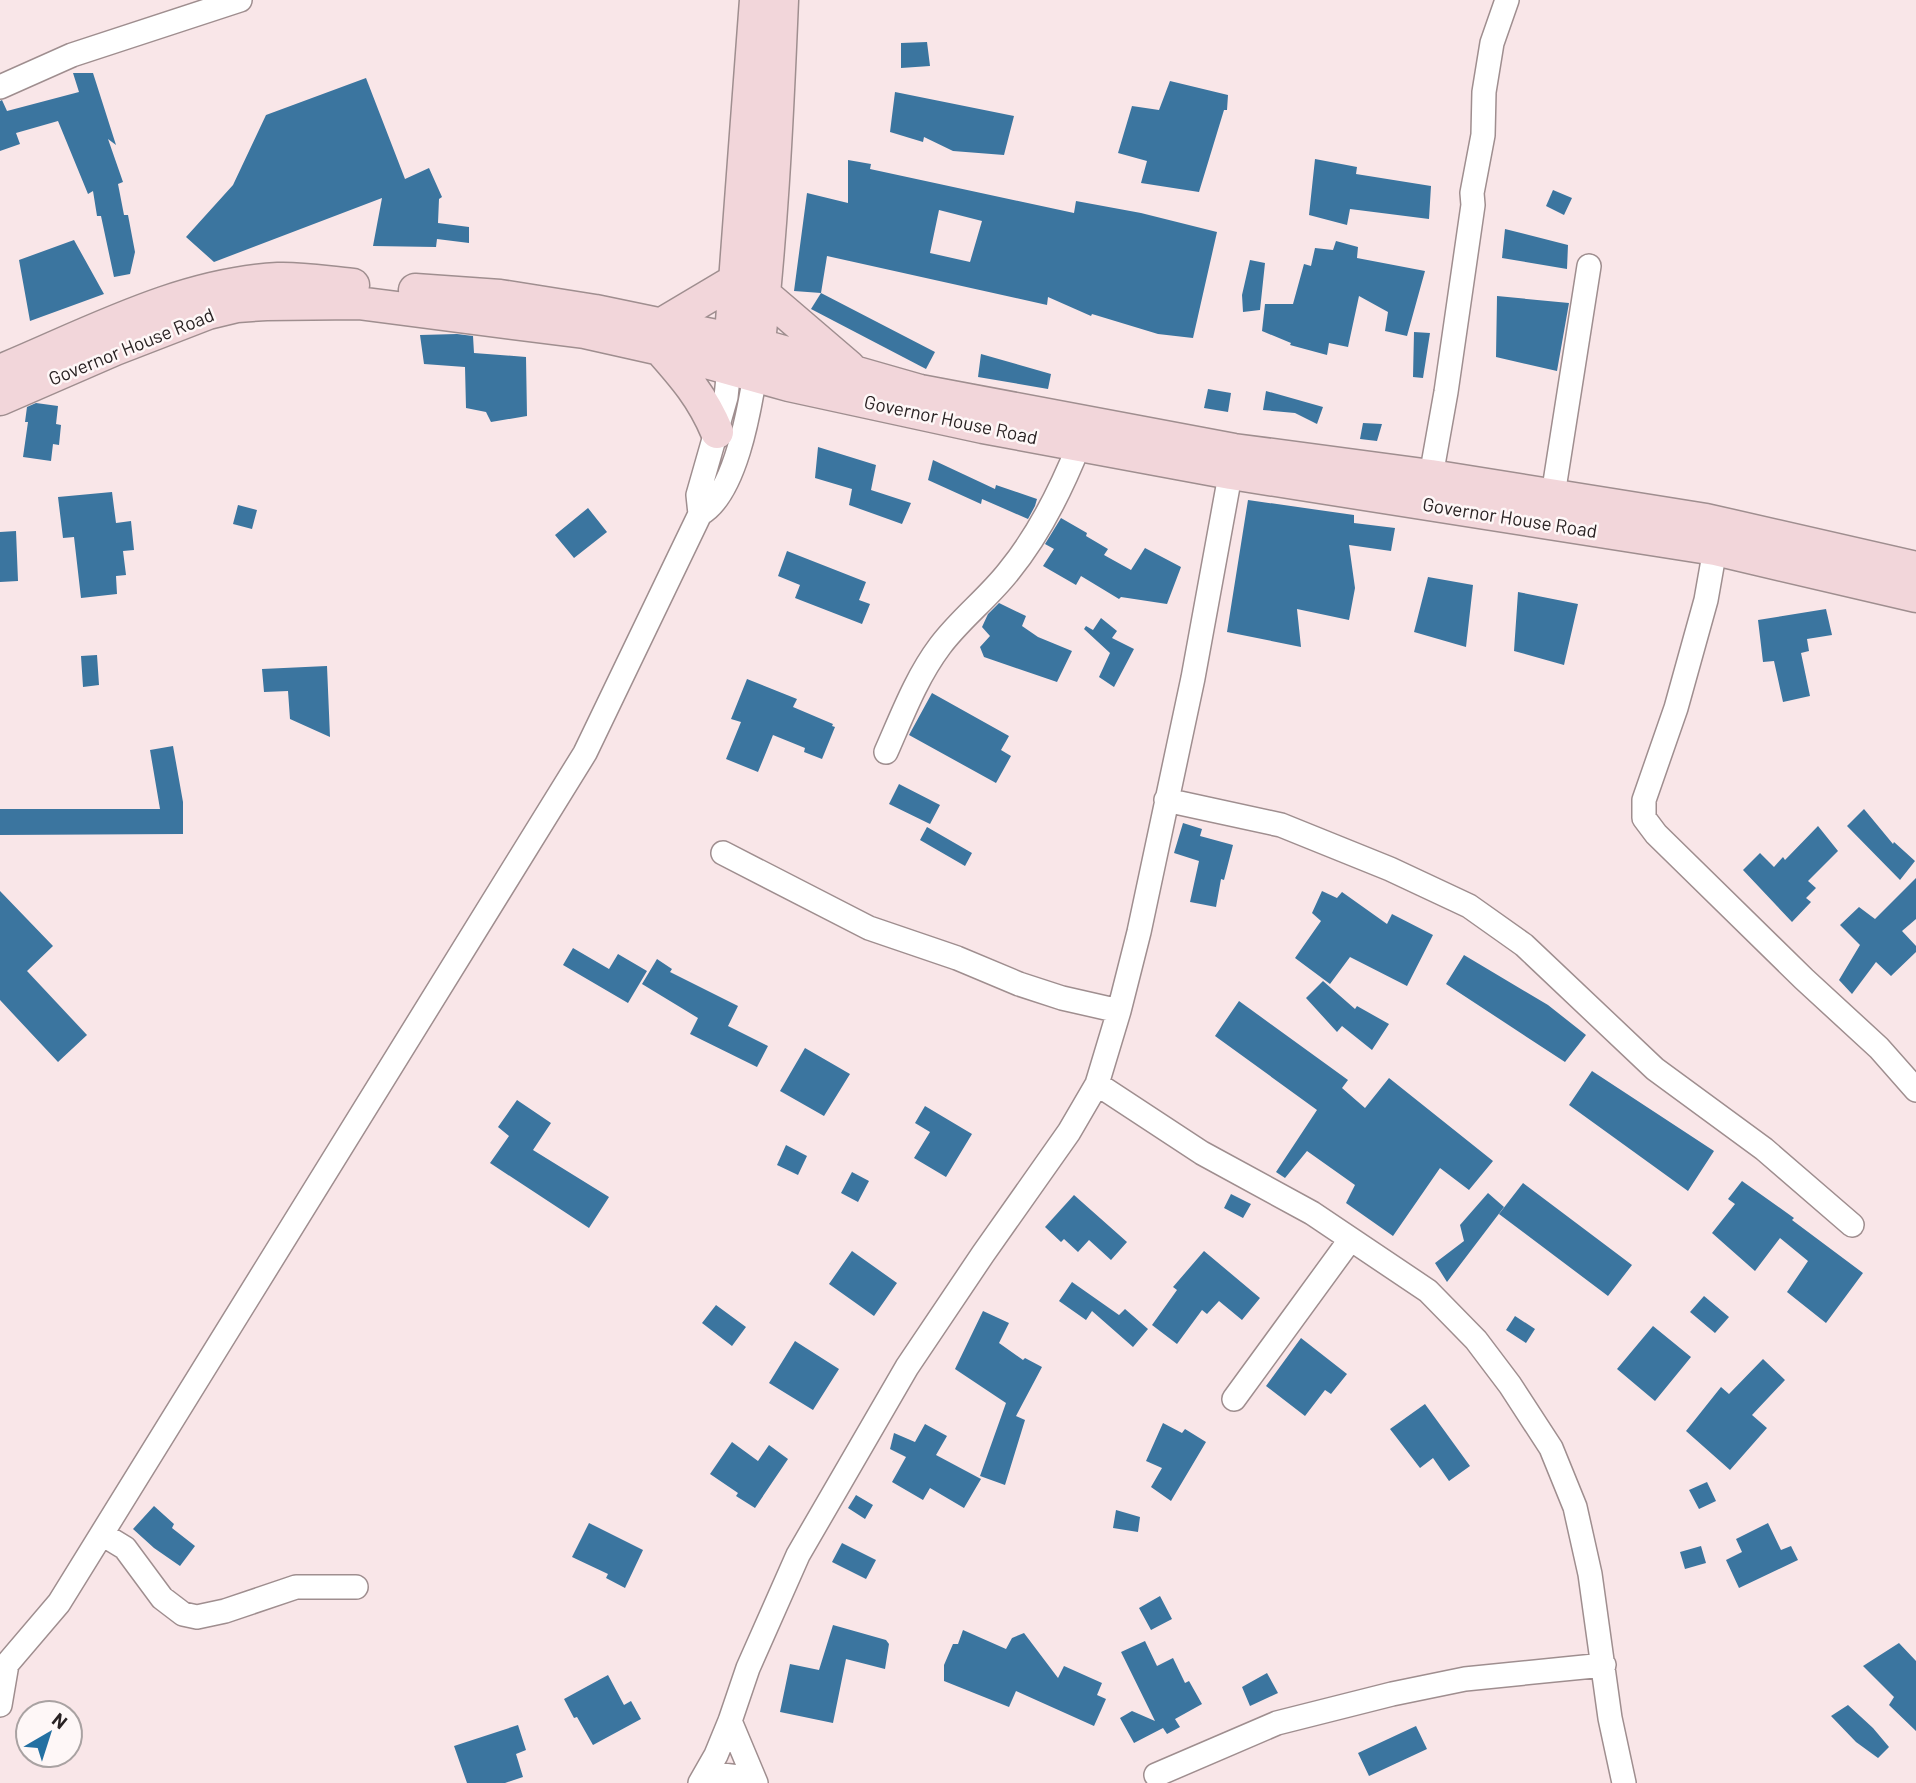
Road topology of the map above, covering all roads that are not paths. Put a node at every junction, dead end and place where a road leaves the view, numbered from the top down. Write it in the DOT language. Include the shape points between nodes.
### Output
graph roads {
  1 [pos="240,0"];
  2 [pos="756,0"];
  3 [pos="782,0"];
  4 [pos="1507,0"];
  5 [pos="0,87"];
  6 [pos="1589,266"];
  7 [pos="736,280"];
  8 [pos="765,295"];
  9 [pos="661,336"];
  10 [pos="744,357"];
  11 [pos="0,371"];
  12 [pos="855,372"];
  13 [pos="0,399"];
  14 [pos="717,432"];
  15 [pos="1079,445"];
  16 [pos="1232,461"];
  17 [pos="1431,475"];
  18 [pos="1553,495"];
  19 [pos="700,514"];
  20 [pos="1715,549"];
  21 [pos="1916,568"];
  22 [pos="1916,596"];
  23 [pos="886,751"];
  24 [pos="1166,800"];
  25 [pos="723,853"];
  26 [pos="1119,1011"];
  27 [pos="1097,1084"];
  28 [pos="1916,1090"];
  29 [pos="1852,1225"];
  30 [pos="1350,1240"];
  31 [pos="1234,1399"];
  32 [pos="102,1534"];
  33 [pos="356,1587"];
  34 [pos="1604,1665"];
  35 [pos="4,1666"];
  36 [pos="0,1705"];
  37 [pos="730,1721"];
  38 [pos="1156,1775"];
  39 [pos="704,1778"];
  40 [pos="755,1781"];
  41 [pos="1624,1783"];
  1 -- 5 [label="street" via="72,55"];
  2 -- 7 [label="main road"];
  3 -- 8 [label="main road"];
  4 -- 17 [label="street" via="1492,43 1483,92 1483,135"];
  6 -- 18 [label="street"];
  7 -- 9 [label="main road"];
  7 -- 10 [label="main road"];
  8 -- 10 [label="main road"];
  8 -- 12 [label="main road"];
  9 -- 10 [label="main road, Governor House Road"];
  9 -- 11 [label="main road, Governor House Road" via="500,296 280,279 216,287 151,308"];
  9 -- 13 [label="main road, Governor House Road" via="584,332 358,303 237,306 115,349"];
  9 -- 14 [label="main road"];
  10 -- 12 [label="main road, Governor House Road"];
  10 -- 14 [label="street"];
  10 -- 15 [label="main road, Governor House Road" via="789,385"];
  10 -- 19 [label="street" via="749,416 738,454 715,503"];
  12 -- 16 [label="main road, Governor House Road" via="920,391"];
  14 -- 19 [label="street" via="698,495"];
  15 -- 16 [label="main road, Governor House Road"];
  15 -- 23 [label="street" via="1044,522 1009,572 940,646"];
  16 -- 17 [label="main road, Governor House Road"];
  16 -- 20 [label="main road, Governor House Road"];
  16 -- 24 [label="street"];
  17 -- 18 [label="main road, Governor House Road"];
  18 -- 21 [label="main road, Governor House Road" via="1706,520"];
  19 -- 32 [label="street" via="585,753"];
  20 -- 22 [label="main road, Governor House Road"];
  20 -- 28 [label="street" via="1679,696 1644,800 1644,818 1804,979 1880,1048"];
  24 -- 26 [label="street"];
  24 -- 29 [label="street" via="1281,825 1469,906 1524,945 1656,1069 1764,1149"];
  25 -- 26 [label="street" via="869,928 1019,984"];
  26 -- 27 [label="street"];
  27 -- 30 [label="street" via="1202,1153 1312,1213"];
  27 -- 37 [label="street" via="1069,1132 907,1367 798,1555"];
  30 -- 31 [label="street"];
  30 -- 34 [label="street" via="1428,1291 1476,1340 1551,1448 1575,1507"];
  32 -- 33 [label="street" via="125,1548 162,1598 183,1614 197,1617 296,1587"];
  32 -- 35 [label="street" via="59,1603"];
  34 -- 38 [label="street" via="1465,1679 1277,1723"];
  34 -- 41 [label="street"];
  35 -- 36 [label="street"];
  37 -- 39 [label="street"];
  37 -- 40 [label="street"];
  39 -- 40 [label="street"];
}
